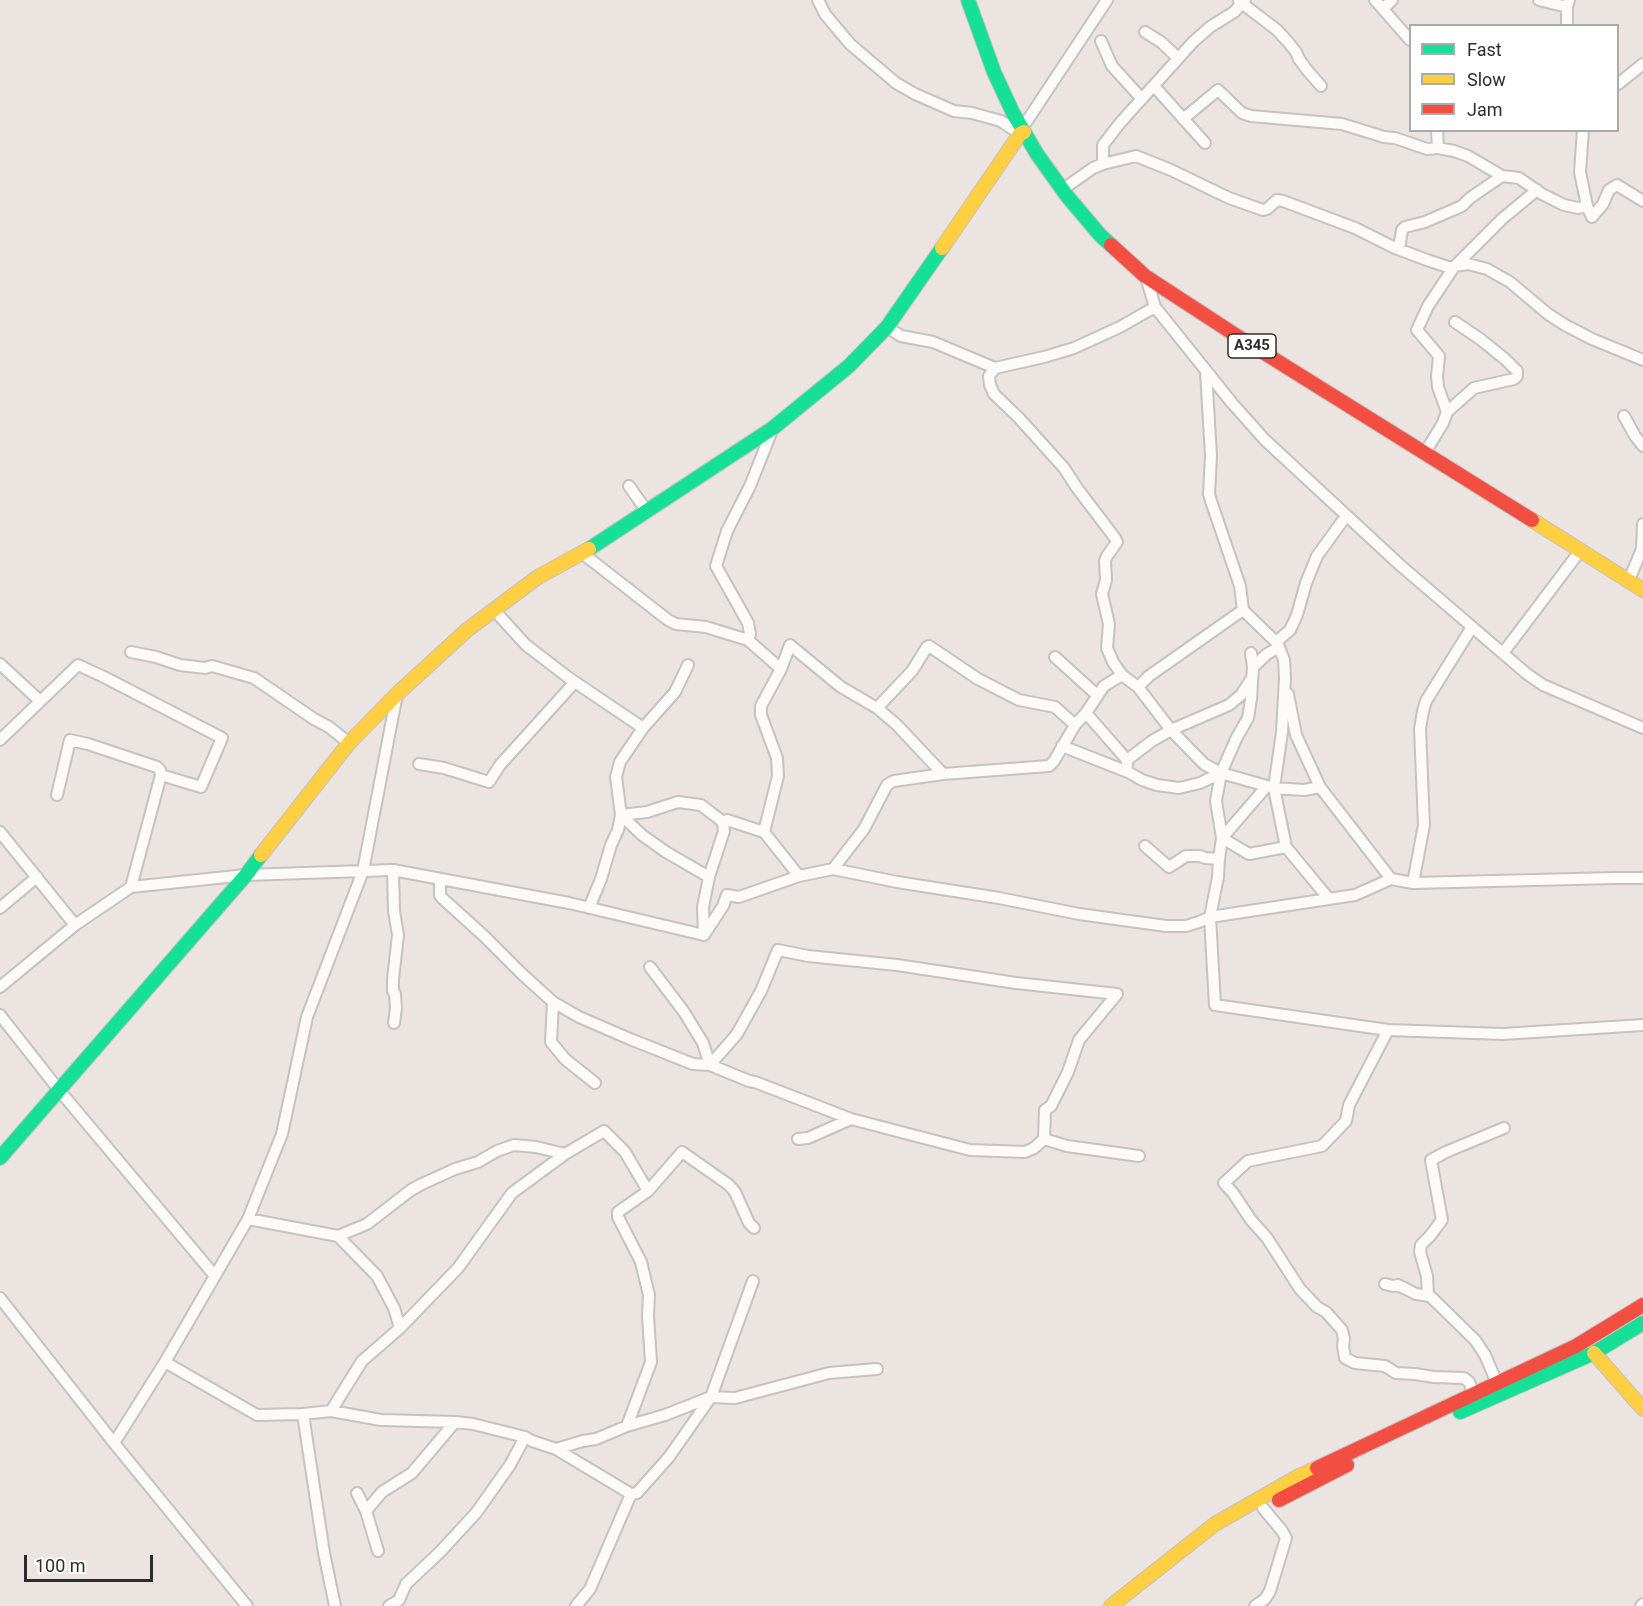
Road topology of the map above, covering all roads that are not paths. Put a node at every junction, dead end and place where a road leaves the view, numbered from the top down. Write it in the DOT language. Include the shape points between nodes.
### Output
graph roads {
  1 [pos="818,0"];
  2 [pos="968,0"];
  3 [pos="979,0"];
  4 [pos="1107,0"];
  5 [pos="1392,0"];
  6 [pos="1539,0"];
  7 [pos="1241,1"];
  8 [pos="1379,4"];
  9 [pos="1568,4"];
  10 [pos="1567,24"];
  11 [pos="1145,32"];
  12 [pos="1409,39"];
  13 [pos="1101,41"];
  14 [pos="1178,58"];
  15 [pos="1643,64"];
  16 [pos="1619,82"];
  17 [pos="1154,86"];
  18 [pos="1321,86"];
  19 [pos="1142,99"];
  20 [pos="1183,119"];
  21 [pos="1024,129"];
  22 [pos="1437,132"];
  23 [pos="1583,132"];
  24 [pos="1205,143"];
  25 [pos="1438,148"];
  26 [pos="1103,164"];
  27 [pos="1502,176"];
  28 [pos="1069,185"];
  29 [pos="1537,190"];
  30 [pos="1643,201"];
  31 [pos="1587,206"];
  32 [pos="1399,248"];
  33 [pos="1454,267"];
  34 [pos="1145,276"];
  35 [pos="1155,307"];
  36 [pos="1455,322"];
  37 [pos="887,327"];
  38 [pos="1643,360"];
  39 [pos="994,368"];
  40 [pos="1206,371"];
  41 [pos="1447,412"];
  42 [pos="1624,416"];
  43 [pos="772,428"];
  44 [pos="1429,446"];
  45 [pos="1643,446"];
  46 [pos="629,486"];
  47 [pos="646,510"];
  48 [pos="1346,516"];
  49 [pos="1643,524"];
  50 [pos="1580,551"];
  51 [pos="582,553"];
  52 [pos="1637,577"];
  53 [pos="1643,590"];
  54 [pos="494,610"];
  55 [pos="1243,610"];
  56 [pos="1472,627"];
  57 [pos="748,640"];
  58 [pos="1278,645"];
  59 [pos="131,652"];
  60 [pos="1251,653"];
  61 [pos="1503,653"];
  62 [pos="1055,657"];
  63 [pos="0,664"];
  64 [pos="688,665"];
  65 [pos="781,669"];
  66 [pos="1252,672"];
  67 [pos="1122,675"];
  68 [pos="1285,678"];
  69 [pos="576,682"];
  70 [pos="1138,687"];
  71 [pos="397,694"];
  72 [pos="1097,695"];
  73 [pos="40,701"];
  74 [pos="877,708"];
  75 [pos="1086,713"];
  76 [pos="1075,725"];
  77 [pos="643,728"];
  78 [pos="1643,729"];
  79 [pos="1171,730"];
  80 [pos="0,740"];
  81 [pos="349,743"];
  82 [pos="1062,746"];
  83 [pos="1127,760"];
  84 [pos="419,764"];
  85 [pos="1128,772"];
  86 [pos="1221,773"];
  87 [pos="943,774"];
  88 [pos="161,775"];
  89 [pos="1270,787"];
  90 [pos="1320,787"];
  91 [pos="57,795"];
  92 [pos="621,815"];
  93 [pos="723,822"];
  94 [pos="0,832"];
  95 [pos="764,832"];
  96 [pos="1222,838"];
  97 [pos="1145,846"];
  98 [pos="1286,847"];
  99 [pos="1219,859"];
  100 [pos="833,869"];
  101 [pos="363,870"];
  102 [pos="393,870"];
  103 [pos="246,876"];
  104 [pos="799,876"];
  105 [pos="37,877"];
  106 [pos="709,877"];
  107 [pos="1643,878"];
  108 [pos="440,879"];
  109 [pos="1391,879"];
  110 [pos="1413,883"];
  111 [pos="131,887"];
  112 [pos="1329,899"];
  113 [pos="0,908"];
  114 [pos="589,908"];
  115 [pos="1210,917"];
  116 [pos="75,925"];
  117 [pos="705,935"];
  118 [pos="650,967"];
  119 [pos="0,987"];
  120 [pos="553,1002"];
  121 [pos="0,1015"];
  122 [pos="394,1023"];
  123 [pos="1643,1026"];
  124 [pos="1388,1030"];
  125 [pos="710,1065"];
  126 [pos="595,1083"];
  127 [pos="58,1090"];
  128 [pos="851,1119"];
  129 [pos="1504,1128"];
  130 [pos="798,1138"];
  131 [pos="1044,1140"];
  132 [pos="565,1154"];
  133 [pos="1139,1156"];
  134 [pos="0,1158"];
  135 [pos="648,1191"];
  136 [pos="248,1219"];
  137 [pos="754,1228"];
  138 [pos="338,1236"];
  139 [pos="215,1276"];
  140 [pos="753,1281"];
  141 [pos="1385,1284"];
  142 [pos="1428,1296"];
  143 [pos="0,1298"];
  144 [pos="1643,1305"];
  145 [pos="1643,1323"];
  146 [pos="400,1328"];
  147 [pos="1594,1353"];
  148 [pos="165,1362"];
  149 [pos="877,1369"];
  150 [pos="1497,1383"];
  151 [pos="1474,1394"];
  152 [pos="711,1397"];
  153 [pos="1643,1409"];
  154 [pos="331,1411"];
  155 [pos="303,1414"];
  156 [pos="454,1422"];
  157 [pos="627,1426"];
  158 [pos="525,1437"];
  159 [pos="114,1443"];
  160 [pos="556,1449"];
  161 [pos="357,1493"];
  162 [pos="631,1494"];
  163 [pos="1263,1508"];
  164 [pos="366,1511"];
  165 [pos="378,1551"];
  166 [pos="247,1606"];
  167 [pos="335,1606"];
  168 [pos="389,1606"];
  169 [pos="576,1606"];
  170 [pos="1111,1606"];
  171 [pos="1126,1606"];
  172 [pos="1255,1606"];
  1 -- 21 [label="street" via="850,44 896,83 954,111"];
  2 -- 21 [label="main road, A345" via="994,72"];
  3 -- 21 [label="main road, A345"];
  4 -- 21 [label="street"];
  5 -- 8 [label="street"];
  6 -- 9 [label="street"];
  7 -- 14 [label="street"];
  7 -- 18 [label="street" via="1277,30"];
  8 -- 12 [label="street"];
  9 -- 10 [label="street"];
  11 -- 14 [label="street"];
  13 -- 19 [label="street" via="1112,66"];
  14 -- 17 [label="street"];
  15 -- 16 [label="street"];
  17 -- 19 [label="street"];
  17 -- 20 [label="street"];
  19 -- 26 [label="street" via="1103,145"];
  20 -- 24 [label="street"];
  20 -- 25 [label="street" via="1218,90 1242,113 1251,116 1342,124 1427,149"];
  21 -- 28 [label="main road, A345"];
  21 -- 34 [label="main road, A345" via="1051,174 1085,218"];
  21 -- 37 [label="main road"];
  22 -- 25 [label="street"];
  23 -- 31 [label="street" via="1580,172"];
  25 -- 27 [label="street" via="1468,156"];
  26 -- 28 [label="street"];
  26 -- 32 [label="street" via="1136,156 1229,198 1265,210 1277,200 1283,201"];
  27 -- 29 [label="street" via="1519,178"];
  27 -- 32 [label="street" via="1462,206 1405,227"];
  28 -- 44 [label="main road, A345" via="1109,232 1156,273"];
  29 -- 31 [label="street" via="1564,205"];
  29 -- 33 [label="street"];
  30 -- 31 [label="street" via="1617,185 1609,190 1592,218"];
  32 -- 33 [label="street"];
  33 -- 38 [label="street" via="1468,264 1487,269 1565,325"];
  33 -- 41 [label="street" via="1417,330 1439,356 1438,387"];
  34 -- 35 [label="street"];
  34 -- 50 [label="main road, A345"];
  35 -- 39 [label="street" via="1074,348"];
  35 -- 40 [label="street"];
  36 -- 41 [label="street" via="1505,359 1517,376 1474,388"];
  37 -- 39 [label="street" via="901,336 933,342"];
  37 -- 43 [label="main road" via="849,366"];
  39 -- 67 [label="street" via="989,376 994,394 1064,468 1117,542 1105,561 1102,594 1109,624 1107,648"];
  40 -- 48 [label="street" via="1265,440"];
  40 -- 55 [label="street" via="1209,494 1240,586"];
  41 -- 44 [label="street"];
  42 -- 45 [label="street"];
  43 -- 47 [label="main road"];
  43 -- 57 [label="street" via="716,566 748,623"];
  44 -- 52 [label="main road, A345"];
  46 -- 47 [label="street"];
  47 -- 51 [label="main road"];
  48 -- 56 [label="street"];
  48 -- 58 [label="street" via="1317,556 1297,615"];
  49 -- 52 [label="street"];
  50 -- 53 [label="main road, A345"];
  50 -- 61 [label="street"];
  51 -- 54 [label="main road" via="538,577"];
  51 -- 57 [label="street" via="668,620"];
  54 -- 69 [label="street" via="525,645"];
  54 -- 71 [label="main road"];
  55 -- 58 [label="street"];
  55 -- 70 [label="street"];
  56 -- 61 [label="street"];
  56 -- 110 [label="street" via="1423,711 1420,729 1424,825"];
  57 -- 65 [label="street"];
  58 -- 66 [label="street"];
  58 -- 68 [label="street"];
  59 -- 81 [label="street" via="180,664 212,666 254,678"];
  60 -- 66 [label="street"];
  61 -- 78 [label="street" via="1543,685"];
  62 -- 72 [label="street"];
  63 -- 73 [label="street"];
  64 -- 77 [label="street" via="675,692"];
  65 -- 74 [label="street" via="791,645 841,687"];
  65 -- 95 [label="street" via="761,706 777,758 778,776"];
  66 -- 79 [label="street" via="1241,695 1229,705"];
  66 -- 86 [label="street" via="1248,718"];
  67 -- 70 [label="street"];
  67 -- 72 [label="street"];
  68 -- 89 [label="street" via="1282,732"];
  68 -- 90 [label="street" via="1296,735"];
  69 -- 77 [label="street"];
  69 -- 84 [label="street" via="489,782"];
  70 -- 79 [label="street"];
  71 -- 81 [label="main road"];
  71 -- 101 [label="street"];
  72 -- 75 [label="street"];
  73 -- 80 [label="street"];
  73 -- 88 [label="street" via="78,665 222,738 201,787"];
  74 -- 76 [label="street" via="912,671 929,646 978,679 1019,700 1055,707"];
  74 -- 87 [label="street"];
  75 -- 76 [label="street"];
  75 -- 83 [label="street"];
  76 -- 82 [label="street"];
  77 -- 92 [label="street" via="620,762 616,777"];
  79 -- 83 [label="street"];
  79 -- 86 [label="street" via="1202,763"];
  81 -- 103 [label="main road"];
  82 -- 85 [label="street"];
  82 -- 87 [label="street" via="1049,766"];
  83 -- 85 [label="street"];
  85 -- 86 [label="street" via="1142,780 1175,788"];
  86 -- 89 [label="street"];
  86 -- 96 [label="street" via="1216,805"];
  87 -- 100 [label="street" via="887,785 864,829"];
  88 -- 91 [label="street" via="157,767 70,740"];
  88 -- 111 [label="street"];
  89 -- 90 [label="street"];
  89 -- 96 [label="street"];
  89 -- 98 [label="street"];
  90 -- 109 [label="street"];
  92 -- 93 [label="street" via="678,802 701,805"];
  92 -- 106 [label="street" via="666,852"];
  92 -- 114 [label="street"];
  93 -- 95 [label="street"];
  93 -- 106 [label="street" via="724,831"];
  94 -- 105 [label="street"];
  95 -- 104 [label="street"];
  96 -- 98 [label="street" via="1249,854"];
  96 -- 99 [label="street"];
  97 -- 99 [label="street" via="1169,867 1186,856"];
  98 -- 112 [label="street"];
  99 -- 115 [label="street"];
  100 -- 104 [label="street"];
  100 -- 115 [label="street" via="1078,914 1166,926 1186,926"];
  101 -- 102 [label="street"];
  101 -- 103 [label="street"];
  101 -- 136 [label="street" via="307,1017 282,1134"];
  102 -- 108 [label="street"];
  102 -- 122 [label="street" via="398,935"];
  103 -- 111 [label="street"];
  103 -- 127 [label="main road"];
  104 -- 117 [label="street" via="739,897 727,895"];
  105 -- 113 [label="street"];
  105 -- 116 [label="street"];
  106 -- 117 [label="street"];
  107 -- 110 [label="street"];
  108 -- 114 [label="street"];
  108 -- 120 [label="street" via="442,898"];
  109 -- 110 [label="street"];
  109 -- 112 [label="street" via="1355,895"];
  111 -- 116 [label="street"];
  112 -- 115 [label="street"];
  114 -- 117 [label="street"];
  115 -- 124 [label="street" via="1215,1005"];
  116 -- 119 [label="street"];
  118 -- 125 [label="street" via="684,1012"];
  120 -- 125 [label="street" via="630,1039 693,1064"];
  120 -- 126 [label="street" via="551,1042"];
  121 -- 127 [label="street"];
  123 -- 124 [label="street" via="1503,1034"];
  124 -- 151 [label="street" via="1349,1105 1346,1121 1322,1146 1248,1161 1224,1183 1268,1238 1300,1289 1342,1330 1345,1358 1385,1366 1396,1373 1464,1378"];
  125 -- 128 [label="street"];
  125 -- 131 [label="street" via="737,1034 778,950 1117,994 1079,1040 1068,1072 1051,1106 1045,1110"];
  127 -- 134 [label="main road"];
  127 -- 139 [label="street"];
  128 -- 130 [label="street" via="807,1138"];
  128 -- 131 [label="street" via="970,1150 1025,1152"];
  129 -- 142 [label="street" via="1431,1160 1442,1220 1421,1245"];
  131 -- 133 [label="street"];
  132 -- 135 [label="street" via="604,1131 625,1152"];
  132 -- 138 [label="street" via="514,1145 497,1151 422,1184 367,1224"];
  132 -- 146 [label="street" via="512,1193 458,1268"];
  135 -- 137 [label="street" via="682,1152 735,1191"];
  135 -- 157 [label="street" via="618,1212 641,1262 649,1294 651,1362"];
  136 -- 138 [label="street"];
  136 -- 139 [label="street"];
  138 -- 146 [label="street" via="377,1275"];
  139 -- 148 [label="street"];
  140 -- 152 [label="street"];
  141 -- 142 [label="street" via="1398,1284"];
  142 -- 150 [label="street" via="1474,1340"];
  143 -- 159 [label="street"];
  144 -- 150 [label="main road" via="1576,1346"];
  145 -- 147 [label="main road"];
  146 -- 154 [label="street" via="362,1361"];
  147 -- 153 [label="main road"];
  147 -- 163 [label="main road" via="1397,1441"];
  148 -- 155 [label="street" via="257,1415"];
  148 -- 159 [label="street"];
  149 -- 152 [label="street" via="829,1373 735,1398"];
  150 -- 151 [label="main road"];
  151 -- 170 [label="main road" via="1299,1476 1215,1524"];
  152 -- 157 [label="street"];
  152 -- 162 [label="street" via="669,1457 637,1494"];
  154 -- 155 [label="street"];
  154 -- 156 [label="street" via="381,1420"];
  155 -- 167 [label="street"];
  156 -- 158 [label="street"];
  156 -- 164 [label="street" via="411,1473 382,1492"];
  157 -- 160 [label="street"];
  158 -- 160 [label="street"];
  158 -- 168 [label="street" via="476,1513 406,1584 399,1600"];
  159 -- 166 [label="street"];
  160 -- 162 [label="street"];
  161 -- 164 [label="street"];
  162 -- 169 [label="street" via="590,1589"];
  163 -- 171 [label="main road" via="1218,1535"];
  163 -- 172 [label="street" via="1286,1538 1270,1591"];
  164 -- 165 [label="street"];
}
